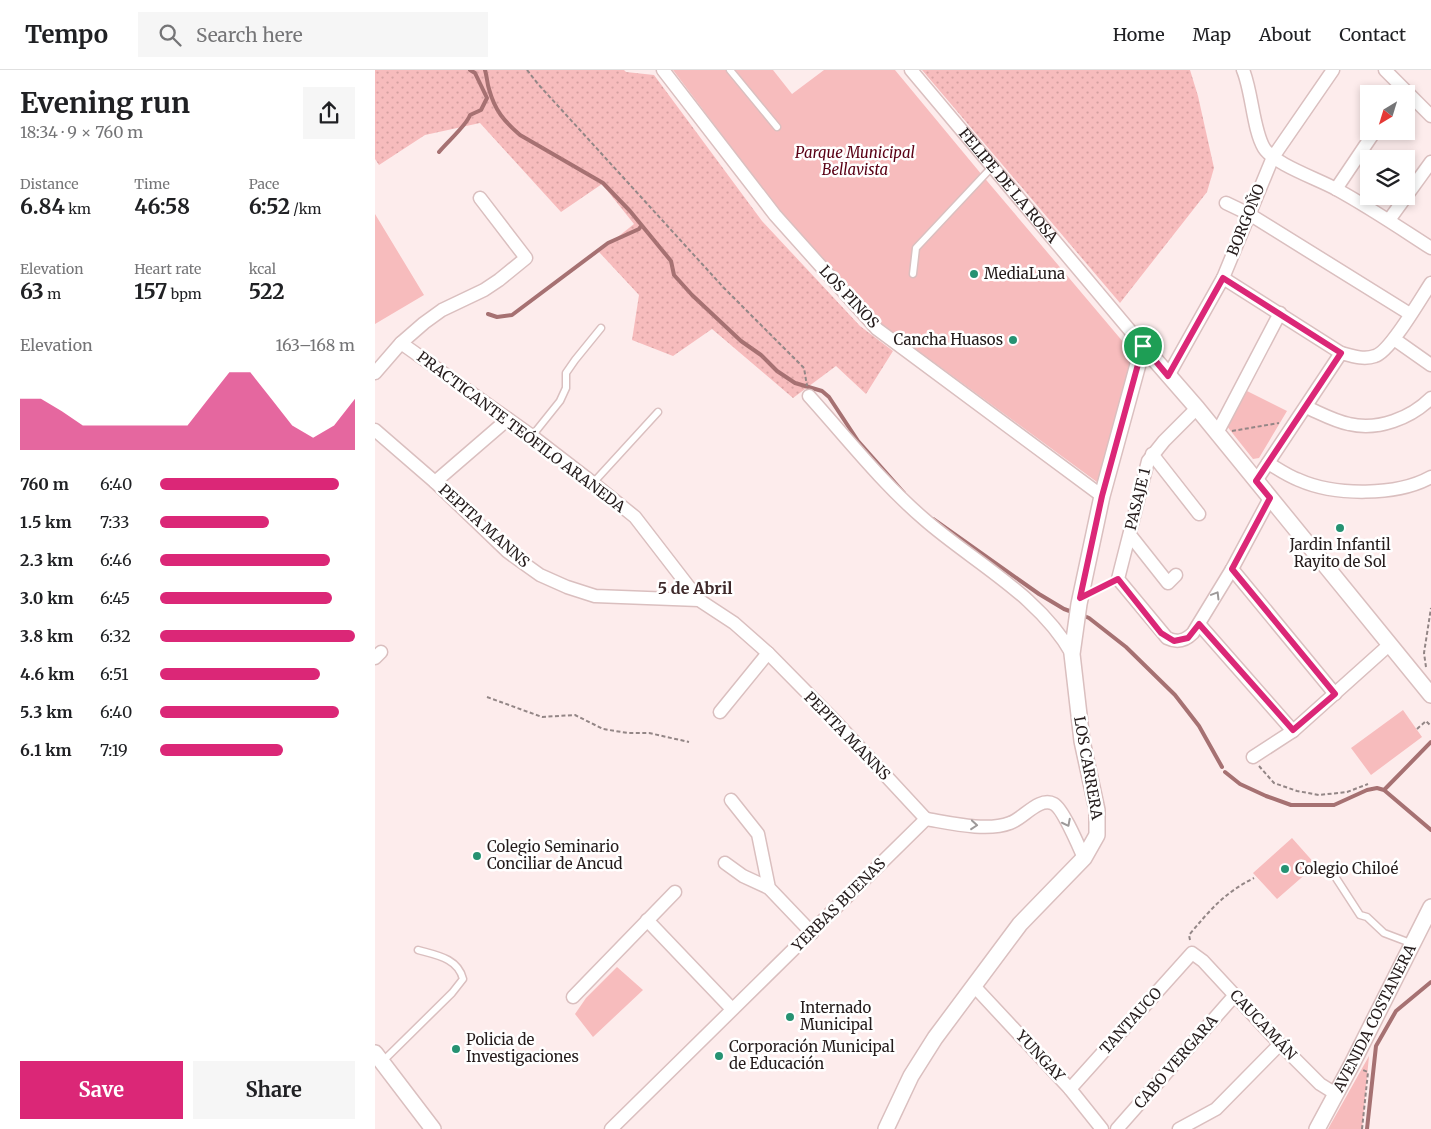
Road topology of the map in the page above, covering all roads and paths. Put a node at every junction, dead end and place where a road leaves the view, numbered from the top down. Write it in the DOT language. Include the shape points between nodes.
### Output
graph roads {
  1 [pos="527,70"];
  2 [pos="663,70"];
  3 [pos="730,70"];
  4 [pos="911,70"];
  5 [pos="1333,70"];
  6 [pos="1385,70"];
  7 [pos="1248,73"];
  8 [pos="1397,85"];
  9 [pos="1415,102"];
  10 [pos="1431,116"];
  11 [pos="777,127"];
  12 [pos="1369,140"];
  13 [pos="1273,157"];
  14 [pos="1431,162"];
  15 [pos="992,167"];
  16 [pos="1336,189"];
  17 [pos="480,198"];
  18 [pos="1226,202"];
  19 [pos="1249,214"];
  20 [pos="1389,220"];
  21 [pos="1431,248"];
  22 [pos="913,274"];
  23 [pos="1223,278"];
  24 [pos="1431,283"];
  25 [pos="1280,313"];
  26 [pos="1410,314"];
  27 [pos="601,328"];
  28 [pos="1394,339"];
  29 [pos="401,344"];
  30 [pos="1143,346"];
  31 [pos="1341,353"];
  32 [pos="1431,365"];
  33 [pos="375,373"];
  34 [pos="1168,376"];
  35 [pos="807,382"];
  36 [pos="809,396"];
  37 [pos="1431,398"];
  38 [pos="1306,407"];
  39 [pos="1197,408"];
  40 [pos="658,412"];
  41 [pos="508,419"];
  42 [pos="1297,420"];
  43 [pos="375,430"];
  44 [pos="1224,432"];
  45 [pos="531,436"];
  46 [pos="1152,454"];
  47 [pos="1268,463"];
  48 [pos="1431,477"];
  49 [pos="1256,481"];
  50 [pos="435,482"];
  51 [pos="593,483"];
  52 [pos="1102,496"];
  53 [pos="1270,498"];
  54 [pos="1199,514"];
  55 [pos="1130,534"];
  56 [pos="1232,569"];
  57 [pos="1176,575"];
  58 [pos="1118,579"];
  59 [pos="699,600"];
  60 [pos="1079,601"];
  61 [pos="1431,608"];
  62 [pos="1199,624"];
  63 [pos="1389,645"];
  64 [pos="768,653"];
  65 [pos="1072,654"];
  66 [pos="1427,690"];
  67 [pos="1335,694"];
  68 [pos="487,697"];
  69 [pos="720,712"];
  70 [pos="1431,726"];
  71 [pos="1417,729"];
  72 [pos="1293,730"];
  73 [pos="689,742"];
  74 [pos="1253,757"];
  75 [pos="1368,784"];
  76 [pos="731,800"];
  77 [pos="926,819"];
  78 [pos="1084,858"];
  79 [pos="725,864"];
  80 [pos="1254,878"];
  81 [pos="1335,878"];
  82 [pos="769,888"];
  83 [pos="675,892"];
  84 [pos="1431,907"];
  85 [pos="647,920"];
  86 [pos="811,933"];
  87 [pos="1413,944"];
  88 [pos="419,950"];
  89 [pos="1192,953"];
  90 [pos="974,986"];
  91 [pos="1235,995"];
  92 [pos="573,997"];
  93 [pos="732,1009"];
  94 [pos="1280,1044"];
  95 [pos="379,1058"];
  96 [pos="1351,1064"];
  97 [pos="1070,1089"];
  98 [pos="1336,1094"];
  99 [pos="433,1129"];
  100 [pos="611,1129"];
  101 [pos="886,1129"];
  102 [pos="1102,1129"];
  103 [pos="1117,1129"];
  104 [pos="1179,1129"];
  105 [pos="1317,1129"];
  106 [pos="1362,1129"];
  1 -- 35 [label="path" via="725,288 805,368"];
  2 -- 52 [label="street, LOS PINOS" via="775,215 877,329"];
  3 -- 11 [label="lane"];
  4 -- 15 [label="street, FELIPE DE LA ROSA"];
  5 -- 13 [label="street, BORGOÑO"];
  6 -- 8 [label="street"];
  7 -- 13 [label="street" via="1257,128 1263,147"];
  9 -- 10 [label="street"];
  12 -- 16 [label="street"];
  13 -- 16 [label="street"];
  13 -- 19 [label="street, BORGOÑO"];
  14 -- 20 [label="street"];
  15 -- 22 [label="lane" via="916,248"];
  15 -- 30 [label="street, FELIPE DE LA ROSA"];
  16 -- 20 [label="street"];
  17 -- 29 [label="street" via="526,258 484,290 442,310"];
  18 -- 19 [label="street"];
  19 -- 23 [label="street, BORGOÑO"];
  19 -- 26 [label="street"];
  20 -- 21 [label="street"];
  23 -- 25 [label="street"];
  23 -- 34 [label="street, BORGOÑO"];
  24 -- 26 [label="street"];
  25 -- 31 [label="street"];
  25 -- 44 [label="street"];
  26 -- 28 [label="street"];
  27 -- 45 [label="lane" via="567,373 566,388 560,401"];
  28 -- 31 [label="street" via="1377,356 1358,357"];
  28 -- 32 [label="street"];
  29 -- 33 [label="street, PRACTICANTE TEÓFILO ARANEDA"];
  29 -- 41 [label="street, PRACTICANTE TEÓFILO ARANEDA"];
  30 -- 34 [label="street, FELIPE DE LA ROSA"];
  30 -- 52 [label="street, LOS CARRERA"];
  31 -- 38 [label="street"];
  34 -- 39 [label="street, FELIPE DE LA ROSA"];
  36 -- 65 [label="street" via="924,520 987,567 1047,619"];
  37 -- 38 [label="street" via="1404,418 1369,426 1351,425"];
  38 -- 42 [label="street"];
  39 -- 44 [label="street, FELIPE DE LA ROSA"];
  39 -- 46 [label="street, PASAJE 1"];
  40 -- 51 [label="lane"];
  41 -- 45 [label="street, PRACTICANTE TEÓFILO ARANEDA"];
  41 -- 50 [label="street"];
  42 -- 44 [label="path"];
  42 -- 47 [label="street"];
  43 -- 50 [label="street, PEPITA MANNS"];
  44 -- 49 [label="street, FELIPE DE LA ROSA"];
  45 -- 51 [label="street, PRACTICANTE TEÓFILO ARANEDA"];
  46 -- 54 [label="street"];
  46 -- 55 [label="street, PASAJE 1" via="1145,469"];
  47 -- 48 [label="street" via="1300,481 1341,492 1389,491 1421,483"];
  47 -- 49 [label="street"];
  49 -- 53 [label="street, FELIPE DE LA ROSA"];
  50 -- 59 [label="street, PEPITA MANNS" via="508,552 540,575 595,596"];
  51 -- 59 [label="street, PRACTICANTE TEÓFILO ARANEDA" via="635,518"];
  52 -- 60 [label="street, LOS CARRERA"];
  53 -- 56 [label="street"];
  53 -- 63 [label="street, FELIPE DE LA ROSA"];
  55 -- 57 [label="street" via="1168,583"];
  55 -- 58 [label="street, PASAJE 1"];
  62 -- 56 [label="street, one-way"];
  56 -- 67 [label="street"];
  58 -- 60 [label="path"];
  58 -- 62 [label="street" via="1161,633 1174,641 1188,638"];
  59 -- 64 [label="street, PEPITA MANNS" via="734,623"];
  60 -- 65 [label="street, LOS CARRERA"];
  61 -- 66 [label="path" via="1424,653"];
  62 -- 72 [label="street"];
  63 -- 66 [label="street, FELIPE DE LA ROSA"];
  63 -- 67 [label="street"];
  64 -- 69 [label="street"];
  64 -- 77 [label="street, PEPITA MANNS"];
  65 -- 78 [label="street, LOS CARRERA" via="1082,742 1098,818 1097,835"];
  67 -- 72 [label="street"];
  68 -- 73 [label="path" via="542,717 575,715 603,729 649,733"];
  70 -- 71 [label="path" via="1426,721"];
  72 -- 74 [label="street"];
  74 -- 75 [label="path" via="1274,783 1297,791 1319,795 1347,792"];
  76 -- 82 [label="street" via="758,834"];
  77 -- 78 [label="street, one-way" via="1000,826 1011,823 1045,802 1053,803 1065,819"];
  77 -- 86 [label="street, YERBAS BUENAS"];
  78 -- 90 [label="street, LOS CARRERA" via="1020,924"];
  79 -- 82 [label="street"];
  80 -- 89 [label="path" via="1234,888 1189,935"];
  81 -- 87 [label="lane" via="1360,914 1384,933"];
  82 -- 86 [label="street"];
  83 -- 85 [label="street"];
  84 -- 87 [label="street, AVENIDA COSTANERA"];
  85 -- 92 [label="street"];
  85 -- 93 [label="street"];
  86 -- 93 [label="street, YERBAS BUENAS"];
  87 -- 96 [label="street, AVENIDA COSTANERA"];
  88 -- 95 [label="lane" via="451,960 463,979 452,993"];
  89 -- 91 [label="street, CAUCAMÁN"];
  89 -- 97 [label="street, TANTAUCO"];
  90 -- 97 [label="street, YUNGAY"];
  90 -- 101 [label="street, LOS CARRERA" via="911,1076"];
  91 -- 94 [label="street, CAUCAMÁN"];
  91 -- 103 [label="street, CABO VERGARA"];
  93 -- 100 [label="street, YERBAS BUENAS"];
  94 -- 98 [label="street, CAUCAMÁN" via="1320,1084"];
  94 -- 104 [label="street" via="1216,1109"];
  95 -- 99 [label="street"];
  96 -- 98 [label="street, AVENIDA COSTANERA"];
  96 -- 106 [label="path" via="1368,1072"];
  97 -- 102 [label="street, YUNGAY"];
  98 -- 105 [label="street, AVENIDA COSTANERA"];
}
